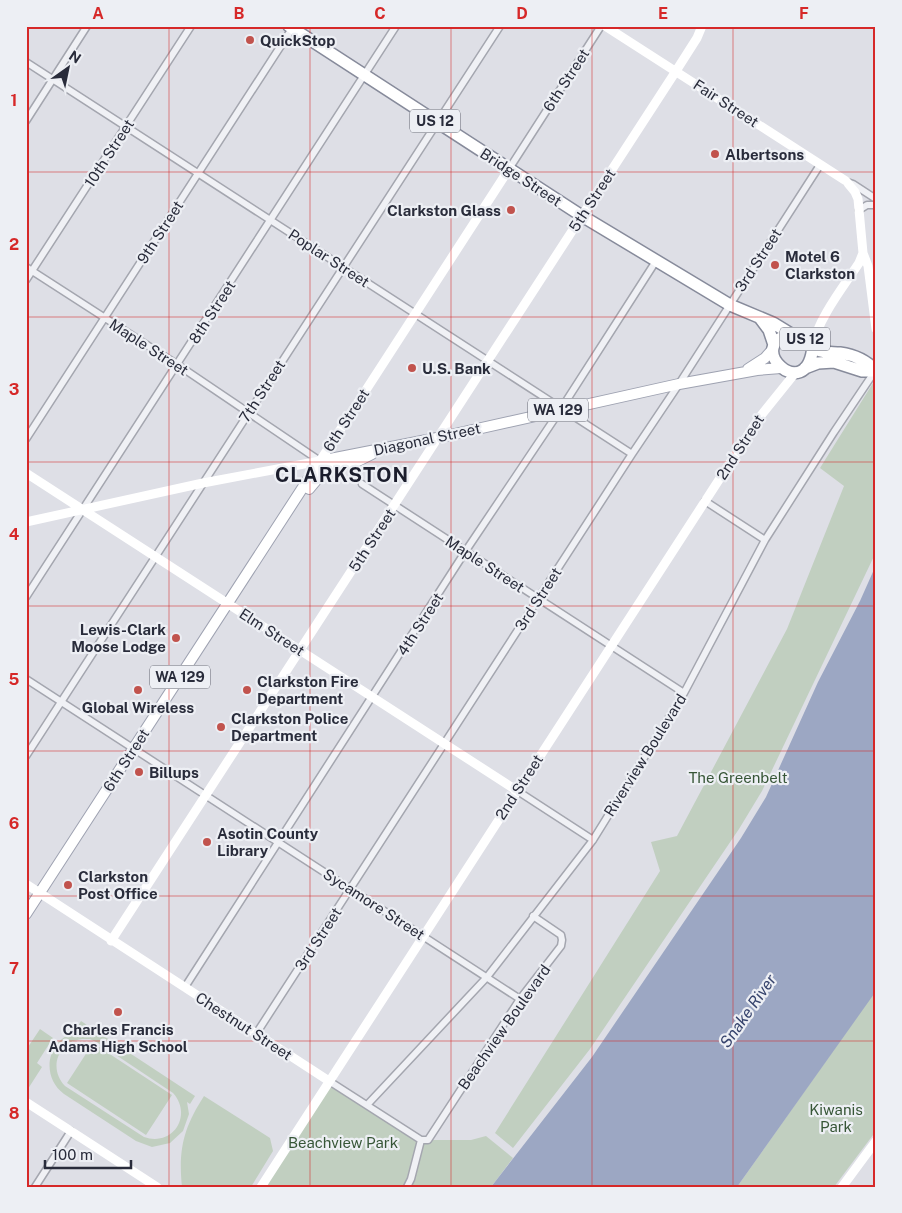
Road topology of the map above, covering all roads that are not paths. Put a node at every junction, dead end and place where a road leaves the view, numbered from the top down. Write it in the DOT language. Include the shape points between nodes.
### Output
graph roads {
  1 [pos="87,26"];
  2 [pos="191,26"];
  3 [pos="396,26"];
  4 [pos="500,26"];
  5 [pos="601,26"];
  6 [pos="605,26"];
  7 [pos="702,26"];
  8 [pos="708,26"];
  9 [pos="292,27"];
  10 [pos="697,38"];
  11 [pos="26,62"];
  12 [pos="676,71"];
  13 [pos="364,75"];
  14 [pos="53,79"];
  15 [pos="26,120"];
  16 [pos="437,122"];
  17 [pos="126,127"];
  18 [pos="820,165"];
  19 [pos="509,169"];
  20 [pos="198,174"];
  21 [pos="846,181"];
  22 [pos="876,199"];
  23 [pos="876,205"];
  24 [pos="859,210"];
  25 [pos="582,216"];
  26 [pos="270,221"];
  27 [pos="864,253"];
  28 [pos="656,260"];
  29 [pos="342,267"];
  30 [pos="29,269"];
  31 [pos="26,280"];
  32 [pos="730,305"];
  33 [pos="415,314"];
  34 [pos="104,318"];
  35 [pos="760,318"];
  36 [pos="820,323"];
  37 [pos="876,329"];
  38 [pos="796,335"];
  39 [pos="813,346"];
  40 [pos="774,347"];
  41 [pos="487,360"];
  42 [pos="178,365"];
  43 [pos="782,369"];
  44 [pos="800,370"];
  45 [pos="876,371"];
  46 [pos="740,373"];
  47 [pos="679,384"];
  48 [pos="781,390"];
  49 [pos="562,409"];
  50 [pos="248,412"];
  51 [pos="437,438"];
  52 [pos="26,439"];
  53 [pos="381,449"];
  54 [pos="632,454"];
  55 [pos="320,461"];
  56 [pos="26,473"];
  57 [pos="203,483"];
  58 [pos="362,484"];
  59 [pos="299,493"];
  60 [pos="704,501"];
  61 [pos="394,505"];
  62 [pos="82,509"];
  63 [pos="26,522"];
  64 [pos="765,540"];
  65 [pos="466,552"];
  66 [pos="156,557"];
  67 [pos="26,597"];
  68 [pos="538,598"];
  69 [pos="227,603"];
  70 [pos="611,646"];
  71 [pos="300,650"];
  72 [pos="26,679"];
  73 [pos="684,693"];
  74 [pos="372,697"];
  75 [pos="62,702"];
  76 [pos="444,744"];
  77 [pos="134,748"];
  78 [pos="26,756"];
  79 [pos="516,790"];
  80 [pos="206,795"];
  81 [pos="593,840"];
  82 [pos="279,843"];
  83 [pos="26,884"];
  84 [pos="350,889"];
  85 [pos="40,893"];
  86 [pos="26,914"];
  87 [pos="534,916"];
  88 [pos="423,936"];
  89 [pos="111,941"];
  90 [pos="487,977"];
  91 [pos="184,987"];
  92 [pos="520,999"];
  93 [pos="256,1034"];
  94 [pos="329,1081"];
  95 [pos="26,1102"];
  96 [pos="367,1105"];
  97 [pos="71,1131"];
  98 [pos="421,1140"];
  99 [pos="876,1141"];
  100 [pos="35,1187"];
  101 [pos="157,1187"];
  102 [pos="261,1187"];
  103 [pos="406,1187"];
  104 [pos="842,1187"];
  1 -- 14 [label="street"];
  2 -- 17 [label="street, 10th Street"];
  3 -- 13 [label="street, 8th Street"];
  4 -- 16 [label="street, 7th Street"];
  5 -- 19 [label="street, 6th Street"];
  6 -- 12 [label="street, Fair Street"];
  7 -- 10 [label="street, 5th Street"];
  8 -- 10 [label="street, 5th Street"];
  9 -- 13 [label="highway, Bridge Street / US 12"];
  9 -- 20 [label="street, 9th Street"];
  10 -- 12 [label="street, 5th Street"];
  11 -- 14 [label="street, Poplar Street"];
  12 -- 18 [label="street, Fair Street"];
  12 -- 25 [label="street, 5th Street"];
  13 -- 16 [label="highway, Bridge Street / US 12"];
  13 -- 26 [label="street, 8th Street"];
  14 -- 15 [label="street"];
  14 -- 17 [label="street, Poplar Street"];
  16 -- 19 [label="highway, Bridge Street / US 12"];
  16 -- 29 [label="street, 7th Street"];
  17 -- 20 [label="street, Poplar Street"];
  17 -- 30 [label="street, 10th Street"];
  18 -- 21 [label="street, Fair Street"];
  18 -- 32 [label="street, 3rd Street"];
  19 -- 25 [label="highway, Bridge Street / US 12"];
  19 -- 33 [label="street, 6th Street"];
  20 -- 26 [label="street, Poplar Street"];
  20 -- 34 [label="street, 9th Street"];
  21 -- 22 [label="street, Fair Street"];
  21 -- 24 [label="street, Fair Street" via="855,192"];
  23 -- 24 [label="street"];
  24 -- 27 [label="street"];
  25 -- 28 [label="highway, Bridge Street / US 12"];
  25 -- 41 [label="street, 5th Street"];
  26 -- 29 [label="street, Poplar Street"];
  26 -- 42 [label="street, 8th Street"];
  27 -- 36 [label="street"];
  27 -- 37 [label="street"];
  28 -- 32 [label="highway, Bridge Street / US 12"];
  28 -- 49 [label="street, 4th Street"];
  29 -- 33 [label="street, Poplar Street"];
  29 -- 50 [label="street, 7th Street"];
  30 -- 31 [label="street, 10th Street"];
  30 -- 34 [label="street, Maple Street"];
  32 -- 35 [label="highway, Bridge Street / US 12"];
  32 -- 47 [label="street, 3rd Street"];
  33 -- 41 [label="street, Poplar Street"];
  33 -- 55 [label="street, 6th Street"];
  34 -- 42 [label="street, Maple Street"];
  34 -- 52 [label="street, 9th Street"];
  35 -- 38 [label="highway, Bridge Street / US 12"];
  35 -- 40 [label="highway, US 12" via="769,330"];
  36 -- 38 [label="street"];
  36 -- 39 [label="street"];
  38 -- 39 [label="highway, US 12"];
  38 -- 40 [label="highway, US 12" via="781,338"];
  39 -- 44 [label="highway, US 12" via="810,360"];
  39 -- 45 [label="highway, US 12" via="823,352 855,356"];
  40 -- 43 [label="highway, US 12" via="775,360"];
  40 -- 46 [label="main road, Diagonal Street / WA 129" via="765,358"];
  41 -- 49 [label="street, Poplar Street"];
  41 -- 51 [label="street, 5th Street"];
  42 -- 50 [label="street, Maple Street"];
  42 -- 62 [label="street, 8th Street"];
  43 -- 44 [label="highway, US 12"];
  43 -- 46 [label="main road, Diagonal Street / WA 129"];
  43 -- 48 [label="street"];
  44 -- 45 [label="highway, US 12" via="818,363 834,362 862,371"];
  44 -- 48 [label="street, 2nd Street"];
  45 -- 64 [label="street, Riverview Boulevard"];
  46 -- 47 [label="main road, Diagonal Street / WA 129"];
  47 -- 49 [label="main road, Diagonal Street / WA 129"];
  47 -- 54 [label="street, 3rd Street"];
  48 -- 60 [label="street, 2nd Street"];
  49 -- 51 [label="main road, Diagonal Street / WA 129"];
  49 -- 54 [label="street, Poplar Street"];
  49 -- 65 [label="street, 4th Street"];
  50 -- 55 [label="street, Maple Street"];
  50 -- 57 [label="street, 7th Street"];
  51 -- 53 [label="main road, Diagonal Street / WA 129"];
  51 -- 61 [label="street, 5th Street"];
  53 -- 55 [label="main road, Diagonal Street / WA 129"];
  53 -- 59 [label="main road, WA 129" via="358,461 324,471 307,491"];
  54 -- 68 [label="street, 3rd Street"];
  55 -- 57 [label="street, Diagonal Street"];
  55 -- 59 [label="main road, 6th Street / WA 129"];
  56 -- 62 [label="street, Elm Street"];
  57 -- 62 [label="street, Diagonal Street"];
  57 -- 66 [label="street, 7th Street"];
  58 -- 61 [label="street, Maple Street"];
  59 -- 69 [label="main road, 6th Street / WA 129"];
  60 -- 64 [label="street"];
  60 -- 70 [label="street, 2nd Street"];
  61 -- 65 [label="street, Maple Street"];
  61 -- 71 [label="street, 5th Street"];
  62 -- 63 [label="street, Diagonal Street"];
  62 -- 66 [label="street, Elm Street"];
  62 -- 67 [label="street, 8th Street"];
  64 -- 73 [label="street, Riverview Boulevard"];
  65 -- 68 [label="street, Maple Street"];
  65 -- 74 [label="street, 4th Street"];
  66 -- 69 [label="street, Elm Street"];
  66 -- 75 [label="street, 7th Street"];
  68 -- 70 [label="street, Maple Street"];
  68 -- 76 [label="street, 3rd Street"];
  69 -- 71 [label="street, Elm Street"];
  69 -- 77 [label="main road, 6th Street / WA 129"];
  70 -- 73 [label="street, Maple Street"];
  70 -- 79 [label="street, 2nd Street"];
  71 -- 74 [label="street, Elm Street"];
  71 -- 80 [label="street, 5th Street"];
  72 -- 75 [label="street, Sycamore Street"];
  73 -- 81 [label="street, Riverview Boulevard"];
  74 -- 76 [label="street, Elm Street"];
  74 -- 82 [label="street, 4th Street"];
  75 -- 77 [label="street, Sycamore Street"];
  75 -- 78 [label="street, 7th Street"];
  76 -- 79 [label="street, Elm Street"];
  76 -- 84 [label="street, 3rd Street"];
  77 -- 80 [label="street, Sycamore Street"];
  77 -- 85 [label="main road, 6th Street / WA 129"];
  79 -- 81 [label="street, Elm Street"];
  79 -- 88 [label="street, 2nd Street"];
  80 -- 82 [label="street, Sycamore Street"];
  80 -- 89 [label="street, 5th Street"];
  81 -- 87 [label="street, Riverview Boulevard"];
  82 -- 84 [label="street, Sycamore Street"];
  82 -- 91 [label="street, 4th Street"];
  83 -- 85 [label="street, Chestnut Street"];
  84 -- 88 [label="street, Sycamore Street"];
  84 -- 93 [label="street, 3rd Street"];
  85 -- 86 [label="main road, 6th Street / WA 129"];
  85 -- 89 [label="street, Chestnut Street"];
  87 -- 90 [label="street, Riverview Boulevard"];
  87 -- 92 [label="street, Beachview Boulevard" via="561,935 561,946"];
  88 -- 90 [label="street, Sycamore Street"];
  88 -- 94 [label="street, 2nd Street"];
  89 -- 91 [label="street, Chestnut Street"];
  90 -- 92 [label="street, Sycamore Street"];
  90 -- 96 [label="street, Riverview Boulevard"];
  91 -- 93 [label="street, Chestnut Street"];
  92 -- 98 [label="street, Beachview Boulevard" via="428,1140"];
  93 -- 94 [label="street, Chestnut Street"];
  94 -- 96 [label="street, Chestnut Street"];
  94 -- 102 [label="street, 2nd Street"];
  95 -- 97 [label="street"];
  96 -- 98 [label="street, Chestnut Street"];
  97 -- 100 [label="street"];
  97 -- 101 [label="street"];
  98 -- 103 [label="street" via="412,1179"];
  99 -- 104 [label="street"];
}
